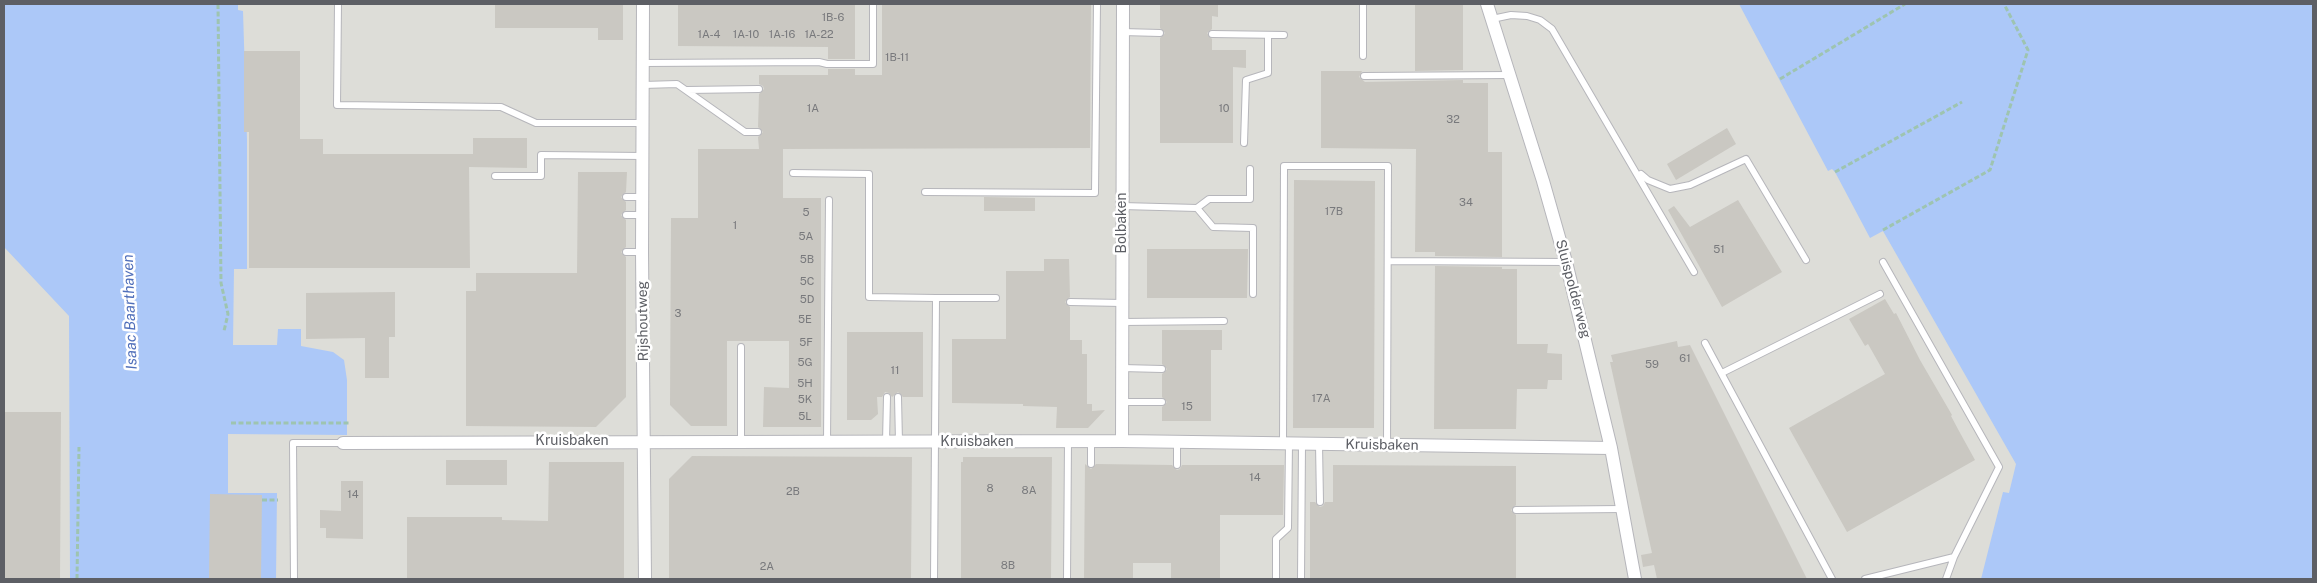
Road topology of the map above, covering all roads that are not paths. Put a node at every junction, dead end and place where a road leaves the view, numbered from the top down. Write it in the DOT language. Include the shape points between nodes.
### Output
graph roads {
  1 [pos="338,4"];
  2 [pos="644,4"];
  3 [pos="873,4"];
  4 [pos="1097,4"];
  5 [pos="1123,4"];
  6 [pos="1363,4"];
  7 [pos="1488,4"];
  8 [pos="1492,19"];
  9 [pos="1122,32"];
  10 [pos="1160,33"];
  11 [pos="1212,34"];
  12 [pos="1268,35"];
  13 [pos="1284,35"];
  14 [pos="1363,56"];
  15 [pos="643,63"];
  16 [pos="1511,75"];
  17 [pos="1364,76"];
  18 [pos="643,85"];
  19 [pos="758,89"];
  20 [pos="687,90"];
  21 [pos="642,122"];
  22 [pos="758,132"];
  23 [pos="1244,144"];
  24 [pos="643,156"];
  25 [pos="1634,167"];
  26 [pos="1250,169"];
  27 [pos="793,173"];
  28 [pos="495,176"];
  29 [pos="924,192"];
  30 [pos="626,197"];
  31 [pos="642,197"];
  32 [pos="829,200"];
  33 [pos="1122,206"];
  34 [pos="1197,208"];
  35 [pos="626,214"];
  36 [pos="642,215"];
  37 [pos="626,252"];
  38 [pos="642,252"];
  39 [pos="1806,260"];
  40 [pos="1388,261"];
  41 [pos="1566,262"];
  42 [pos="1883,262"];
  43 [pos="1694,272"];
  44 [pos="1253,294"];
  45 [pos="1880,294"];
  46 [pos="936,298"];
  47 [pos="996,298"];
  48 [pos="1070,302"];
  49 [pos="1122,303"];
  50 [pos="1122,322"];
  51 [pos="1224,322"];
  52 [pos="1705,344"];
  53 [pos="741,347"];
  54 [pos="1122,368"];
  55 [pos="1162,369"];
  56 [pos="1722,373"];
  57 [pos="898,396"];
  58 [pos="887,397"];
  59 [pos="1122,402"];
  60 [pos="1162,402"];
  61 [pos="645,441"];
  62 [pos="1122,441"];
  63 [pos="741,442"];
  64 [pos="828,442"];
  65 [pos="893,442"];
  66 [pos="935,442"];
  67 [pos="1068,442"];
  68 [pos="1091,442"];
  69 [pos="1177,442"];
  70 [pos="343,443"];
  71 [pos="1286,443"];
  72 [pos="1302,444"];
  73 [pos="1319,444"];
  74 [pos="1387,445"];
  75 [pos="1611,448"];
  76 [pos="1091,464"];
  77 [pos="1177,465"];
  78 [pos="1320,502"];
  79 [pos="1622,508"];
  80 [pos="1516,510"];
  81 [pos="1954,556"];
  82 [pos="294,579"];
  83 [pos="645,579"];
  84 [pos="934,579"];
  85 [pos="1067,579"];
  86 [pos="1276,579"];
  87 [pos="1301,579"];
  88 [pos="1635,579"];
  89 [pos="1832,579"];
  90 [pos="1865,579"];
  91 [pos="1946,579"];
  1 -- 21 [label="lane" via="337,105 501,108 536,123"];
  2 -- 15 [label="street, Rijshoutweg"];
  3 -- 15 [label="lane" via="872,64"];
  4 -- 29 [label="lane" via="1095,193"];
  5 -- 9 [label="street, Bolbaken"];
  6 -- 14 [label="lane"];
  7 -- 8 [label="street, Sluispolderweg"];
  8 -- 16 [label="street, Sluispolderweg"];
  8 -- 25 [label="lane" via="1527,16 1552,29"];
  9 -- 10 [label="lane"];
  9 -- 33 [label="street, Bolbaken"];
  11 -- 12 [label="lane"];
  12 -- 13 [label="lane"];
  12 -- 23 [label="lane" via="1268,73 1246,80"];
  15 -- 18 [label="street, Rijshoutweg"];
  16 -- 17 [label="lane"];
  16 -- 41 [label="street, Sluispolderweg"];
  18 -- 20 [label="lane" via="677,84"];
  18 -- 21 [label="street, Rijshoutweg"];
  19 -- 20 [label="lane"];
  20 -- 22 [label="lane" via="745,132"];
  21 -- 24 [label="street, Rijshoutweg"];
  24 -- 28 [label="lane" via="541,155 541,176"];
  24 -- 31 [label="street, Rijshoutweg"];
  25 -- 39 [label="lane" via="1648,180 1670,189 1690,186 1746,159"];
  25 -- 43 [label="lane"];
  26 -- 34 [label="lane" via="1250,199 1209,199"];
  27 -- 46 [label="lane" via="869,174 868,297"];
  30 -- 31 [label="lane"];
  31 -- 36 [label="street, Rijshoutweg"];
  32 -- 64 [label="lane"];
  33 -- 34 [label="lane"];
  33 -- 49 [label="street, Bolbaken"];
  34 -- 44 [label="lane" via="1213,227 1253,228"];
  35 -- 36 [label="lane"];
  36 -- 38 [label="street, Rijshoutweg"];
  37 -- 38 [label="lane"];
  38 -- 61 [label="street, Rijshoutweg"];
  40 -- 41 [label="lane"];
  40 -- 71 [label="lane" via="1388,166 1284,166"];
  40 -- 74 [label="lane"];
  41 -- 75 [label="street, Sluispolderweg"];
  42 -- 81 [label="lane" via="1999,467"];
  45 -- 56 [label="lane"];
  46 -- 47 [label="lane"];
  46 -- 66 [label="lane"];
  48 -- 49 [label="lane"];
  49 -- 50 [label="street, Bolbaken"];
  50 -- 51 [label="lane"];
  50 -- 54 [label="street, Bolbaken"];
  52 -- 56 [label="lane"];
  53 -- 63 [label="lane"];
  54 -- 55 [label="lane"];
  54 -- 59 [label="street, Bolbaken"];
  56 -- 89 [label="lane"];
  57 -- 65 [label="lane"];
  58 -- 65 [label="lane"];
  59 -- 60 [label="lane"];
  59 -- 62 [label="street, Bolbaken"];
  61 -- 63 [label="street, Kruisbaken"];
  61 -- 70 [label="street, Kruisbaken"];
  61 -- 83 [label="street, Rijshoutweg"];
  62 -- 68 [label="street, Kruisbaken"];
  62 -- 69 [label="street, Kruisbaken"];
  63 -- 64 [label="street, Kruisbaken"];
  64 -- 65 [label="street, Kruisbaken"];
  65 -- 66 [label="street, Kruisbaken"];
  66 -- 67 [label="street, Kruisbaken"];
  66 -- 84 [label="lane"];
  67 -- 68 [label="street, Kruisbaken"];
  67 -- 85 [label="lane"];
  68 -- 76 [label="lane"];
  69 -- 71 [label="street, Kruisbaken"];
  69 -- 77 [label="lane"];
  70 -- 82 [label="lane" via="293,443"];
  71 -- 72 [label="street, Kruisbaken"];
  71 -- 86 [label="lane" via="1288,528 1276,539"];
  72 -- 73 [label="street, Kruisbaken"];
  72 -- 87 [label="lane"];
  73 -- 74 [label="street, Kruisbaken"];
  73 -- 78 [label="lane"];
  74 -- 75 [label="street, Kruisbaken"];
  75 -- 79 [label="street, Sluispolderweg"];
  79 -- 80 [label="lane"];
  79 -- 88 [label="street, Sluispolderweg"];
  81 -- 90 [label="lane"];
  81 -- 91 [label="lane"];
}
